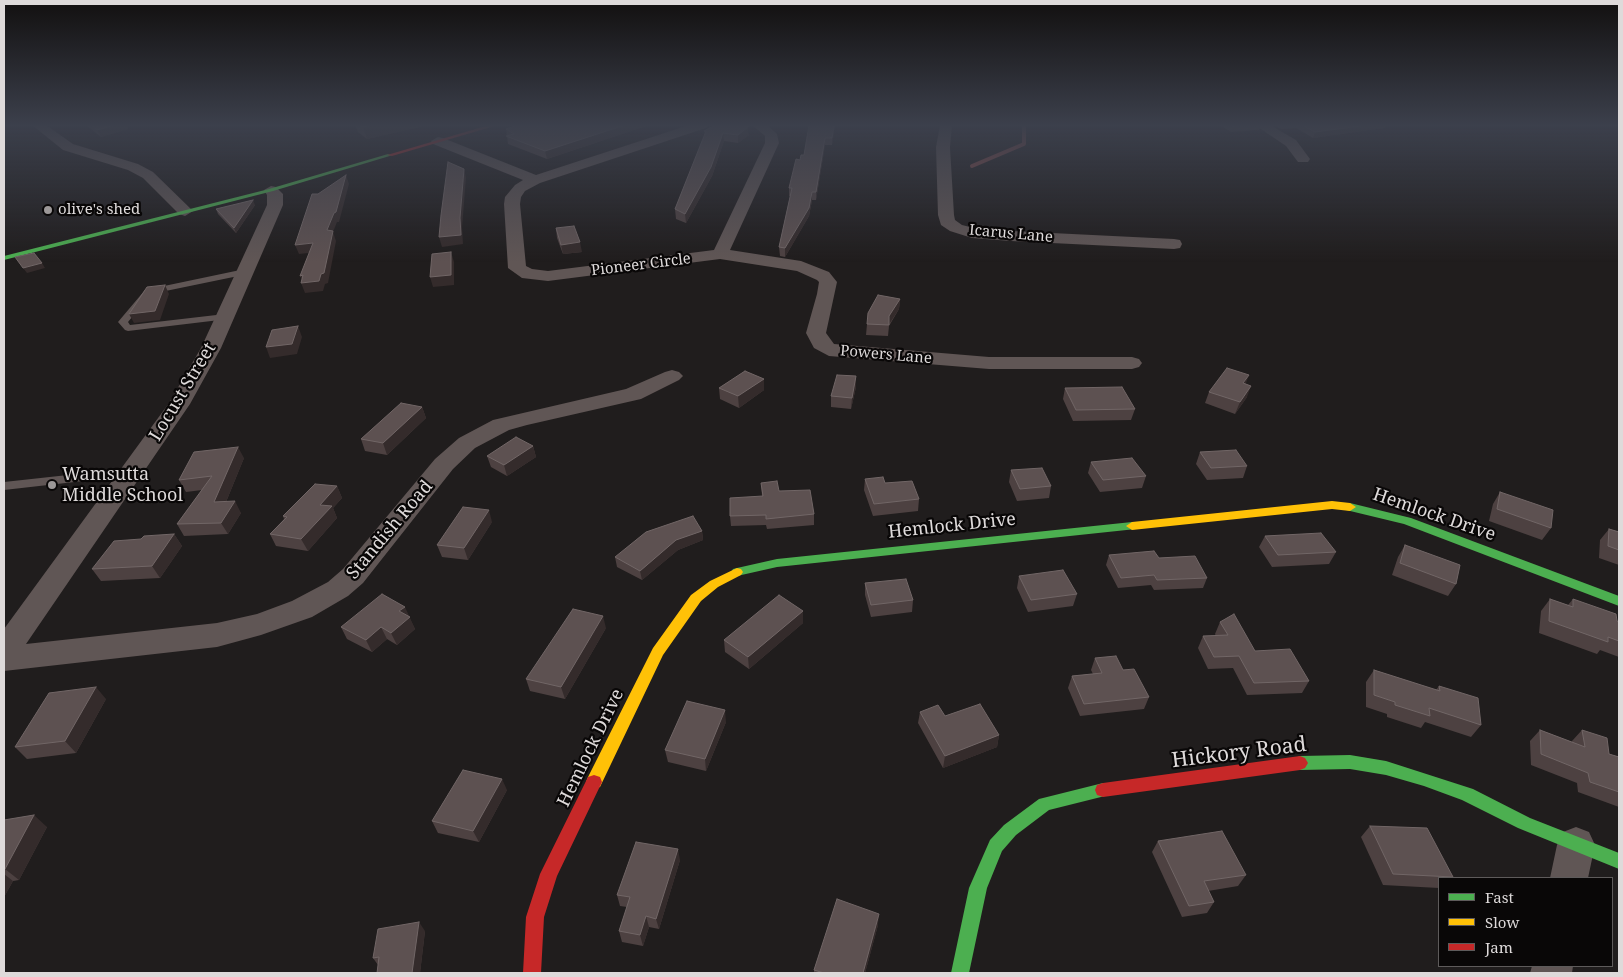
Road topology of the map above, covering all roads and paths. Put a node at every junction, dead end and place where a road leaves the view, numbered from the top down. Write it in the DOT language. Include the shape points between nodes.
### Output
graph roads {
  1 [pos="139,171"];
  2 [pos="337,171"];
  3 [pos="512,171"];
  4 [pos="564,171"];
  5 [pos="759,171"];
  6 [pos="944,171"];
  7 [pos="536,180"];
  8 [pos="271,190"];
  9 [pos="185,211"];
  10 [pos="1174,244"];
  11 [pos="720,254"];
  12 [pos="4,258"];
  13 [pos="245,272"];
  14 [pos="225,317"];
  15 [pos="1132,362"];
  16 [pos="672,376"];
  17 [pos="132,472"];
  18 [pos="6,488"];
  19 [pos="1619,601"];
  20 [pos="4,652"];
  21 [pos="4,659"];
  22 [pos="1619,861"];
  23 [pos="1573,862"];
  24 [pos="532,973"];
  25 [pos="960,973"];
  1 -- 9 [label="street" via="148,175"];
  2 -- 8 [label="street"];
  3 -- 7 [label="street"];
  4 -- 7 [label="street, Pioneer Circle"];
  5 -- 11 [label="street"];
  6 -- 10 [label="street, Icarus Lane" via="946,215 950,225 956,228 972,233 1011,236"];
  7 -- 11 [label="street, Pioneer Circle" via="520,188 512,204 516,265 523,273 555,276"];
  8 -- 9 [label="street"];
  8 -- 13 [label="street, Locust Street" via="275,194 275,205"];
  9 -- 12 [label="street"];
  11 -- 15 [label="street, Powers Lane" via="801,266 823,276 828,282 816,333 828,350 989,364"];
  13 -- 14 [label="street, Locust Street"];
  13 -- 14 [label="lane" via="148,292 123,322 128,328"];
  14 -- 17 [label="street, Locust Street" via="179,404"];
  16 -- 21 [label="street, Standish Road" via="633,394 501,425 467,443 444,464 353,576 338,589 302,609 217,635"];
  17 -- 18 [label="lane"];
  17 -- 20 [label="street, Locust Street"];
  19 -- 24 [label="street, Hemlock Drive" via="1407,521 1362,508 1332,505 792,561 734,573 696,598 658,652 549,874 535,917"];
  22 -- 23 [label="street, Hickory Road"];
  23 -- 25 [label="street, Hickory Road" via="1524,823 1467,794 1386,768 1350,762 1274,765 1068,797 1045,804 1026,816 996,846 978,888"];
}
